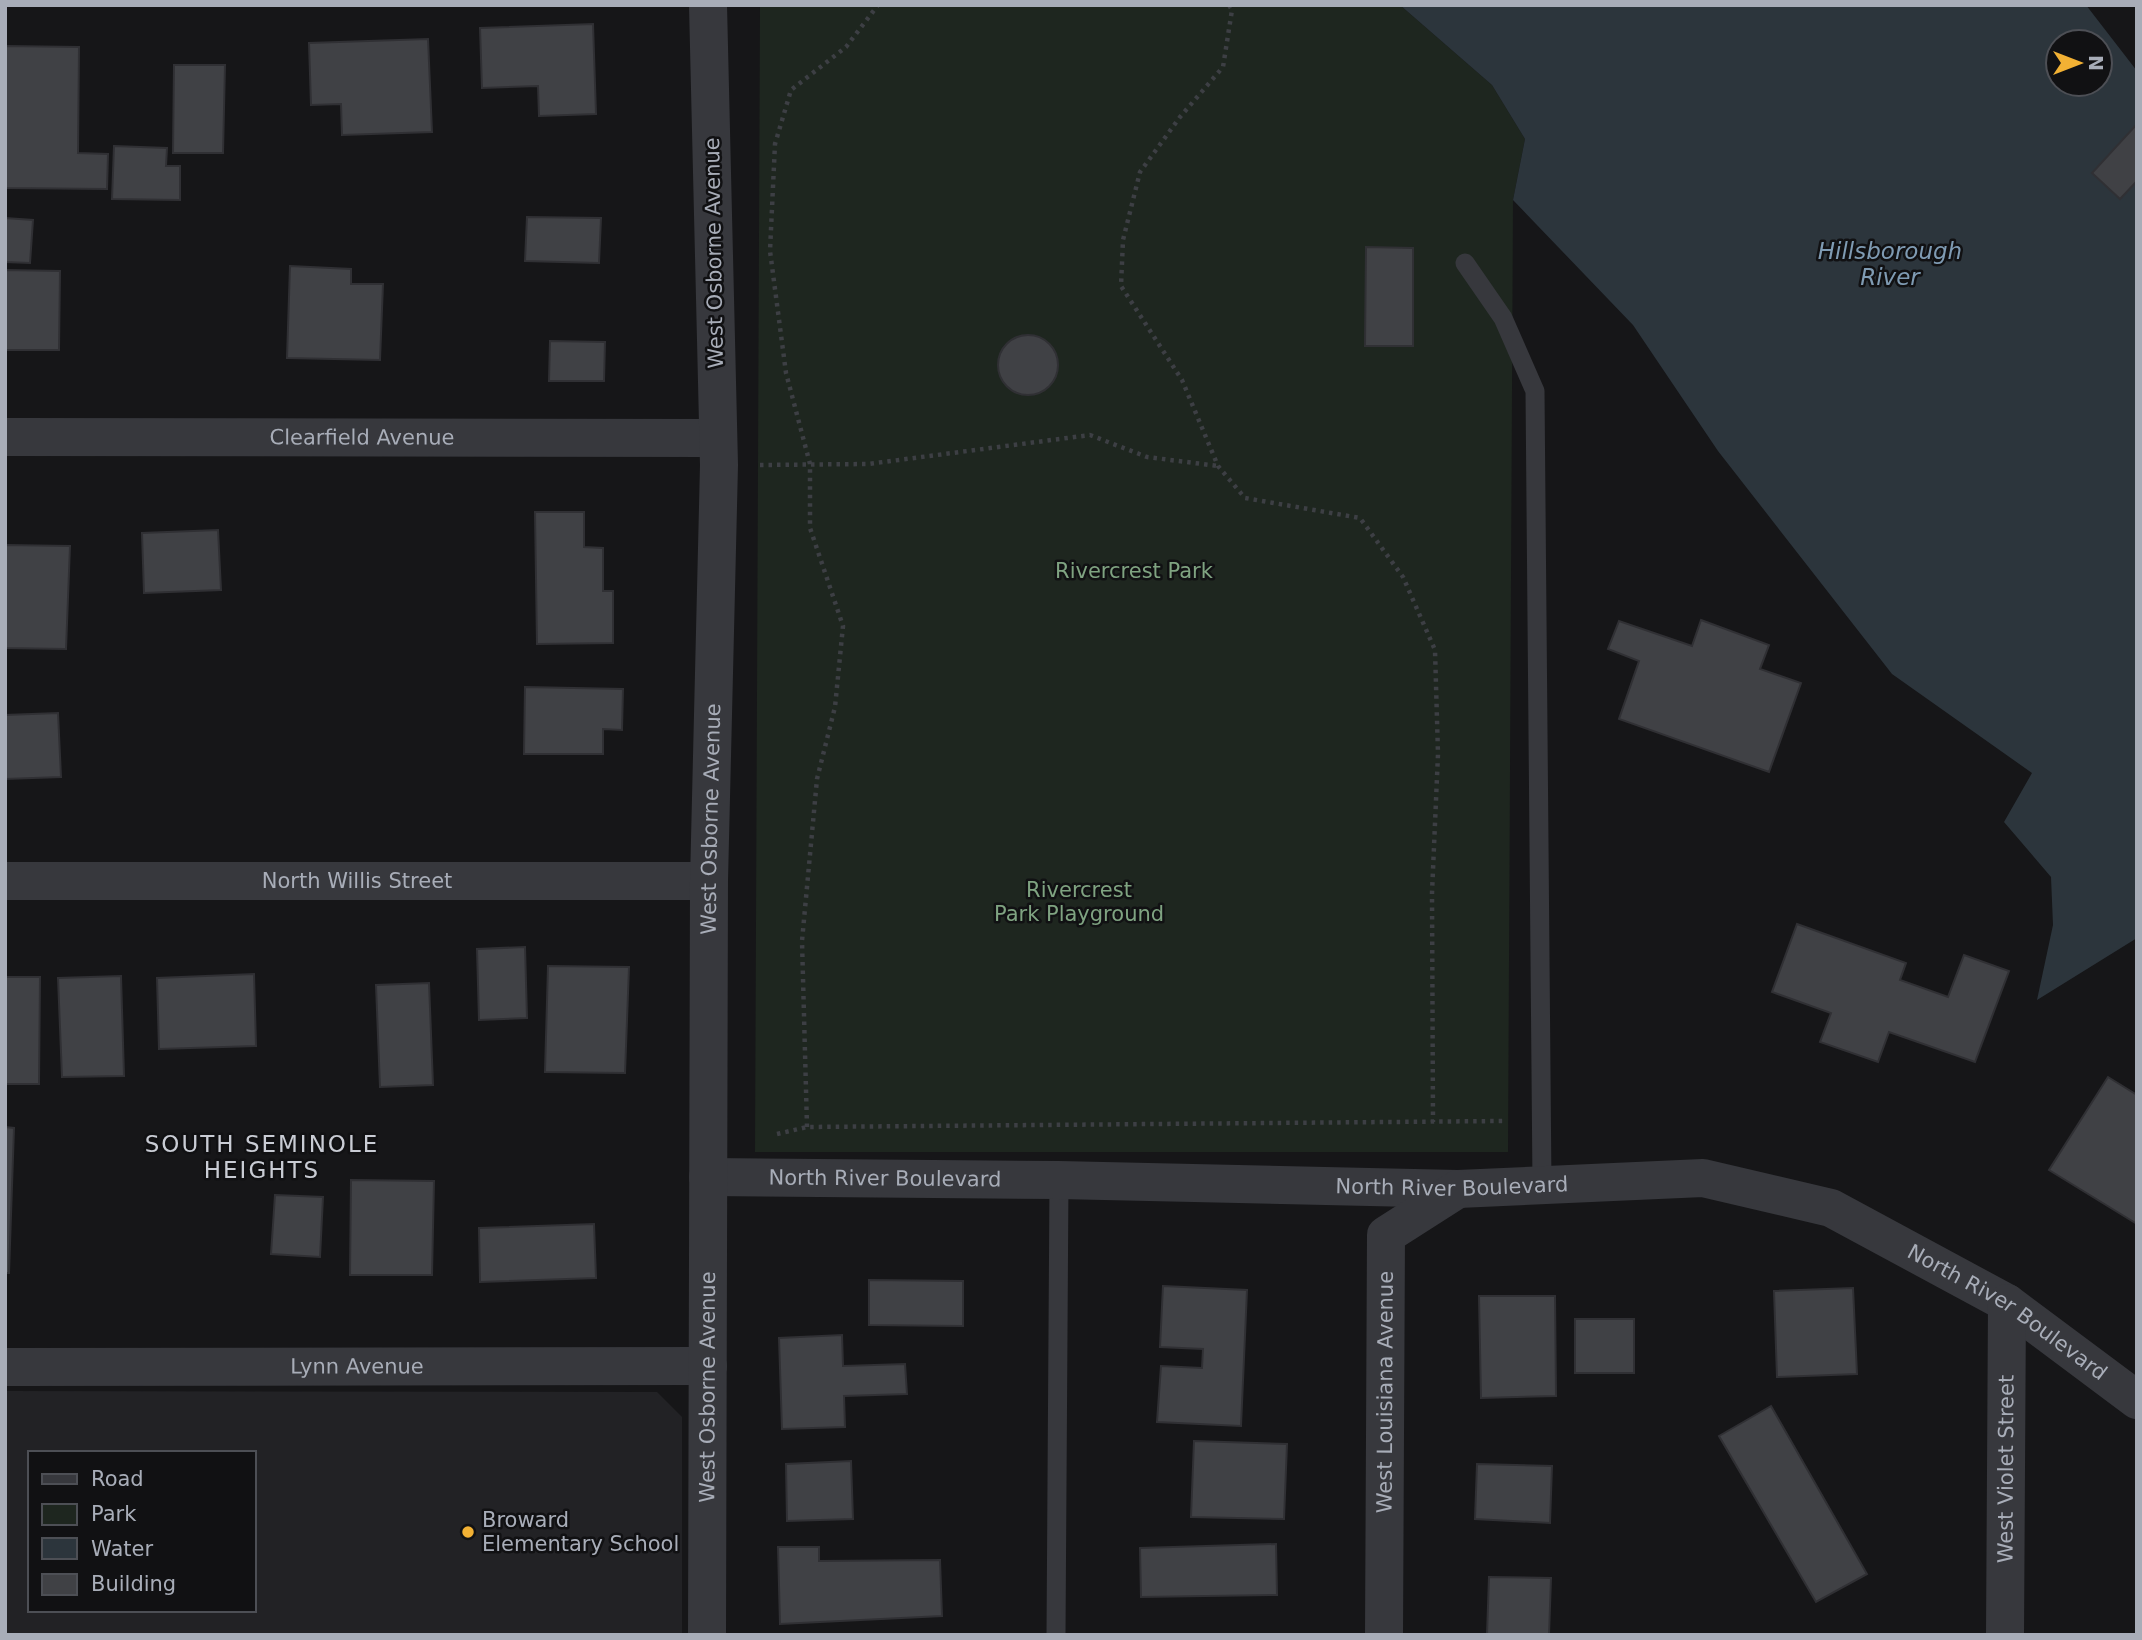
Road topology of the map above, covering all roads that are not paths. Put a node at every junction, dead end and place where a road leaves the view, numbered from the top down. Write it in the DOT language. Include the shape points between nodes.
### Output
graph roads {
  1 [pos="708,5"];
  2 [pos="1465,263"];
  3 [pos="5,437"];
  4 [pos="718,438"];
  5 [pos="5,881"];
  6 [pos="709,881"];
  7 [pos="708,1177"];
  8 [pos="1059,1180"];
  9 [pos="1542,1185"];
  10 [pos="1458,1189"];
  11 [pos="2007,1303"];
  12 [pos="708,1366"];
  13 [pos="5,1367"];
  14 [pos="2137,1400"];
  15 [pos="707,1635"];
  16 [pos="1056,1635"];
  17 [pos="1384,1635"];
  18 [pos="2006,1635"];
  1 -- 4 [label="street, West Osborne Avenue"];
  2 -- 9 [label="lane" via="1503,318 1535,391"];
  3 -- 4 [label="street, Clearfield Avenue"];
  4 -- 6 [label="street, West Osborne Avenue"];
  5 -- 6 [label="street, North Willis Street"];
  6 -- 7 [label="street, West Osborne Avenue"];
  7 -- 8 [label="street, North River Boulevard"];
  7 -- 12 [label="street, West Osborne Avenue"];
  8 -- 10 [label="street, North River Boulevard"];
  8 -- 16 [label="lane"];
  9 -- 10 [label="street, North River Boulevard"];
  9 -- 11 [label="street, North River Boulevard" via="1703,1178 1830,1208"];
  10 -- 17 [label="street, West Louisiana Avenue" via="1386,1235"];
  11 -- 14 [label="street, North River Boulevard"];
  11 -- 18 [label="street, West Violet Street"];
  12 -- 13 [label="street, Lynn Avenue"];
  12 -- 15 [label="street, West Osborne Avenue"];
}
